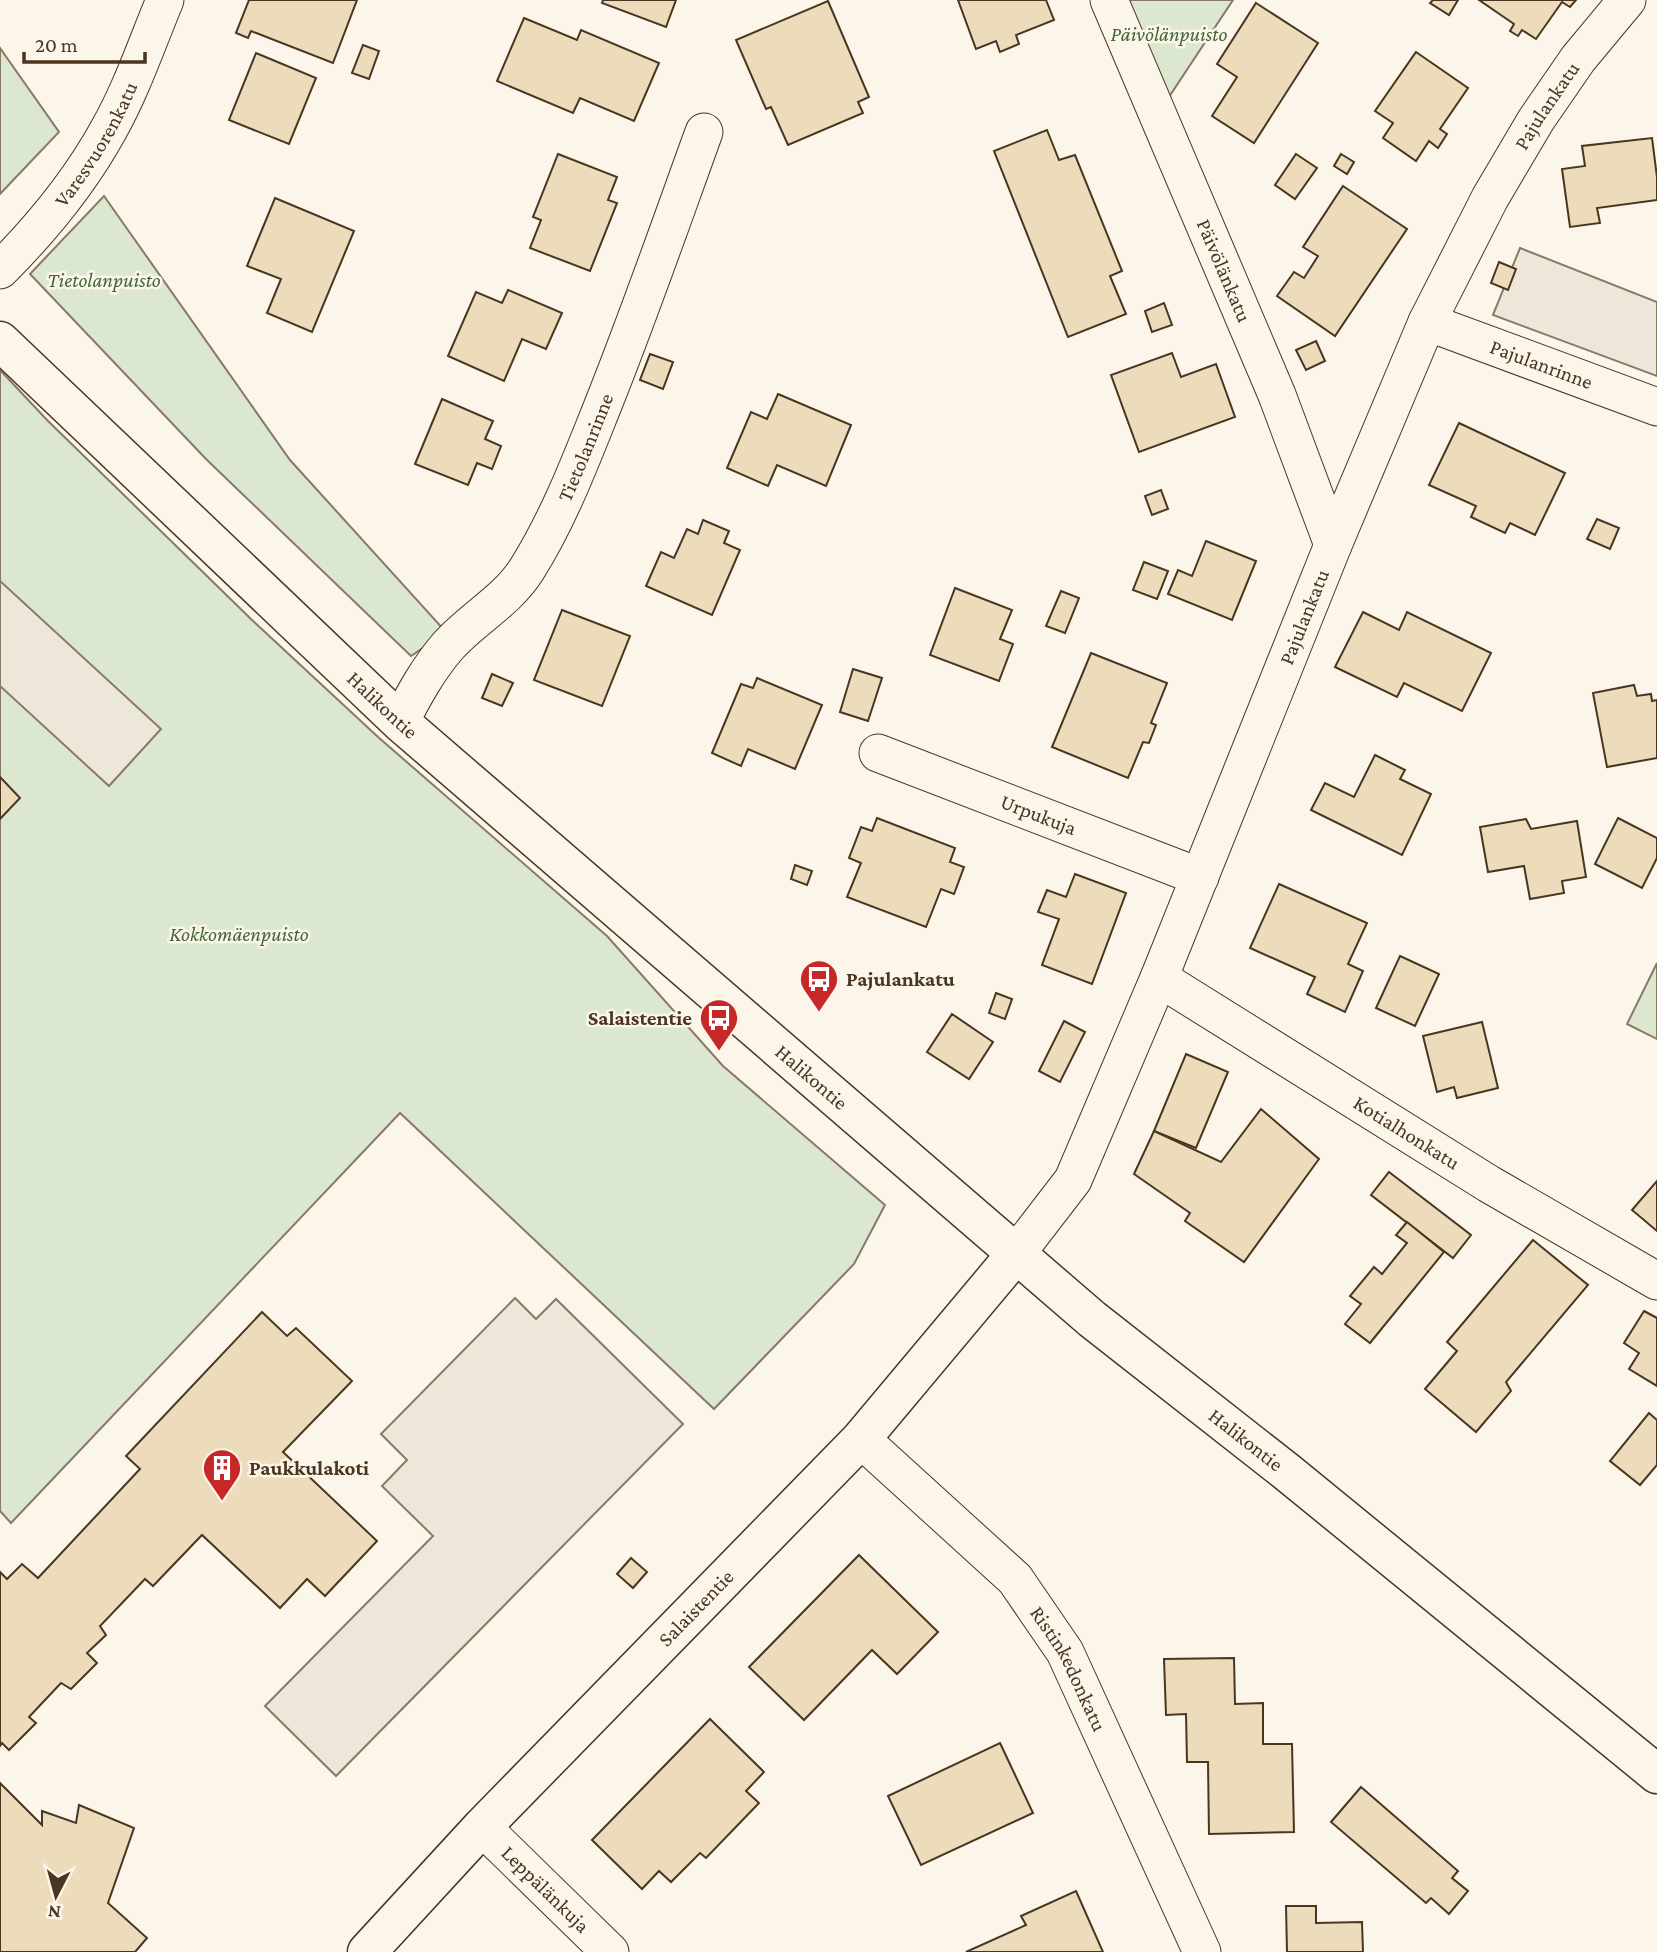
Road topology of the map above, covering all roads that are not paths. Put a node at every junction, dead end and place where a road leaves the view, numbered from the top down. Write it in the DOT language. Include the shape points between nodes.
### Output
graph roads {
  1 [pos="165,0"];
  2 [pos="1108,0"];
  3 [pos="1627,0"];
  4 [pos="704,132"];
  5 [pos="0,270"];
  6 [pos="1427,322"];
  7 [pos="0,341"];
  8 [pos="1657,407"];
  9 [pos="1333,545"];
  10 [pos="400,722"];
  11 [pos="878,753"];
  12 [pos="1200,877"];
  13 [pos="1159,978"];
  14 [pos="1016,1254"];
  15 [pos="1657,1281"];
  16 [pos="861,1439"];
  17 [pos="1657,1774"];
  18 [pos="482,1827"];
  19 [pos="367,1952"];
  20 [pos="610,1952"];
  21 [pos="1202,1952"];
  1 -- 5 [label="street, Varesvuorenkatu" via="127,93 97,151"];
  2 -- 9 [label="street, Päivölänkatu" via="1277,395"];
  3 -- 6 [label="street, Pajulankatu" via="1536,120"];
  4 -- 10 [label="street, Tietolanrinne" via="634,328 549,528 526,570 503,599 449,645 417,687"];
  6 -- 8 [label="street, Pajulanrinne"];
  6 -- 9 [label="street, Pajulankatu"];
  7 -- 10 [label="main road, Halikontie"];
  9 -- 12 [label="street, Pajulankatu"];
  10 -- 14 [label="main road, Halikontie"];
  11 -- 12 [label="street, Urpukuja"];
  12 -- 13 [label="street, Pajulankatu"];
  13 -- 14 [label="street, Pajulankatu" via="1073,1180"];
  13 -- 15 [label="street, Kotialhonkatu" via="1489,1184"];
  14 -- 16 [label="main road, Salaistentie"];
  14 -- 17 [label="main road, Halikontie"];
  16 -- 18 [label="main road, Salaistentie"];
  16 -- 21 [label="street, Ristinkedonkatu" via="1015,1579 1065,1652"];
  18 -- 19 [label="main road, Salaistentie"];
  18 -- 20 [label="street, Leppälänkuja"];
}
